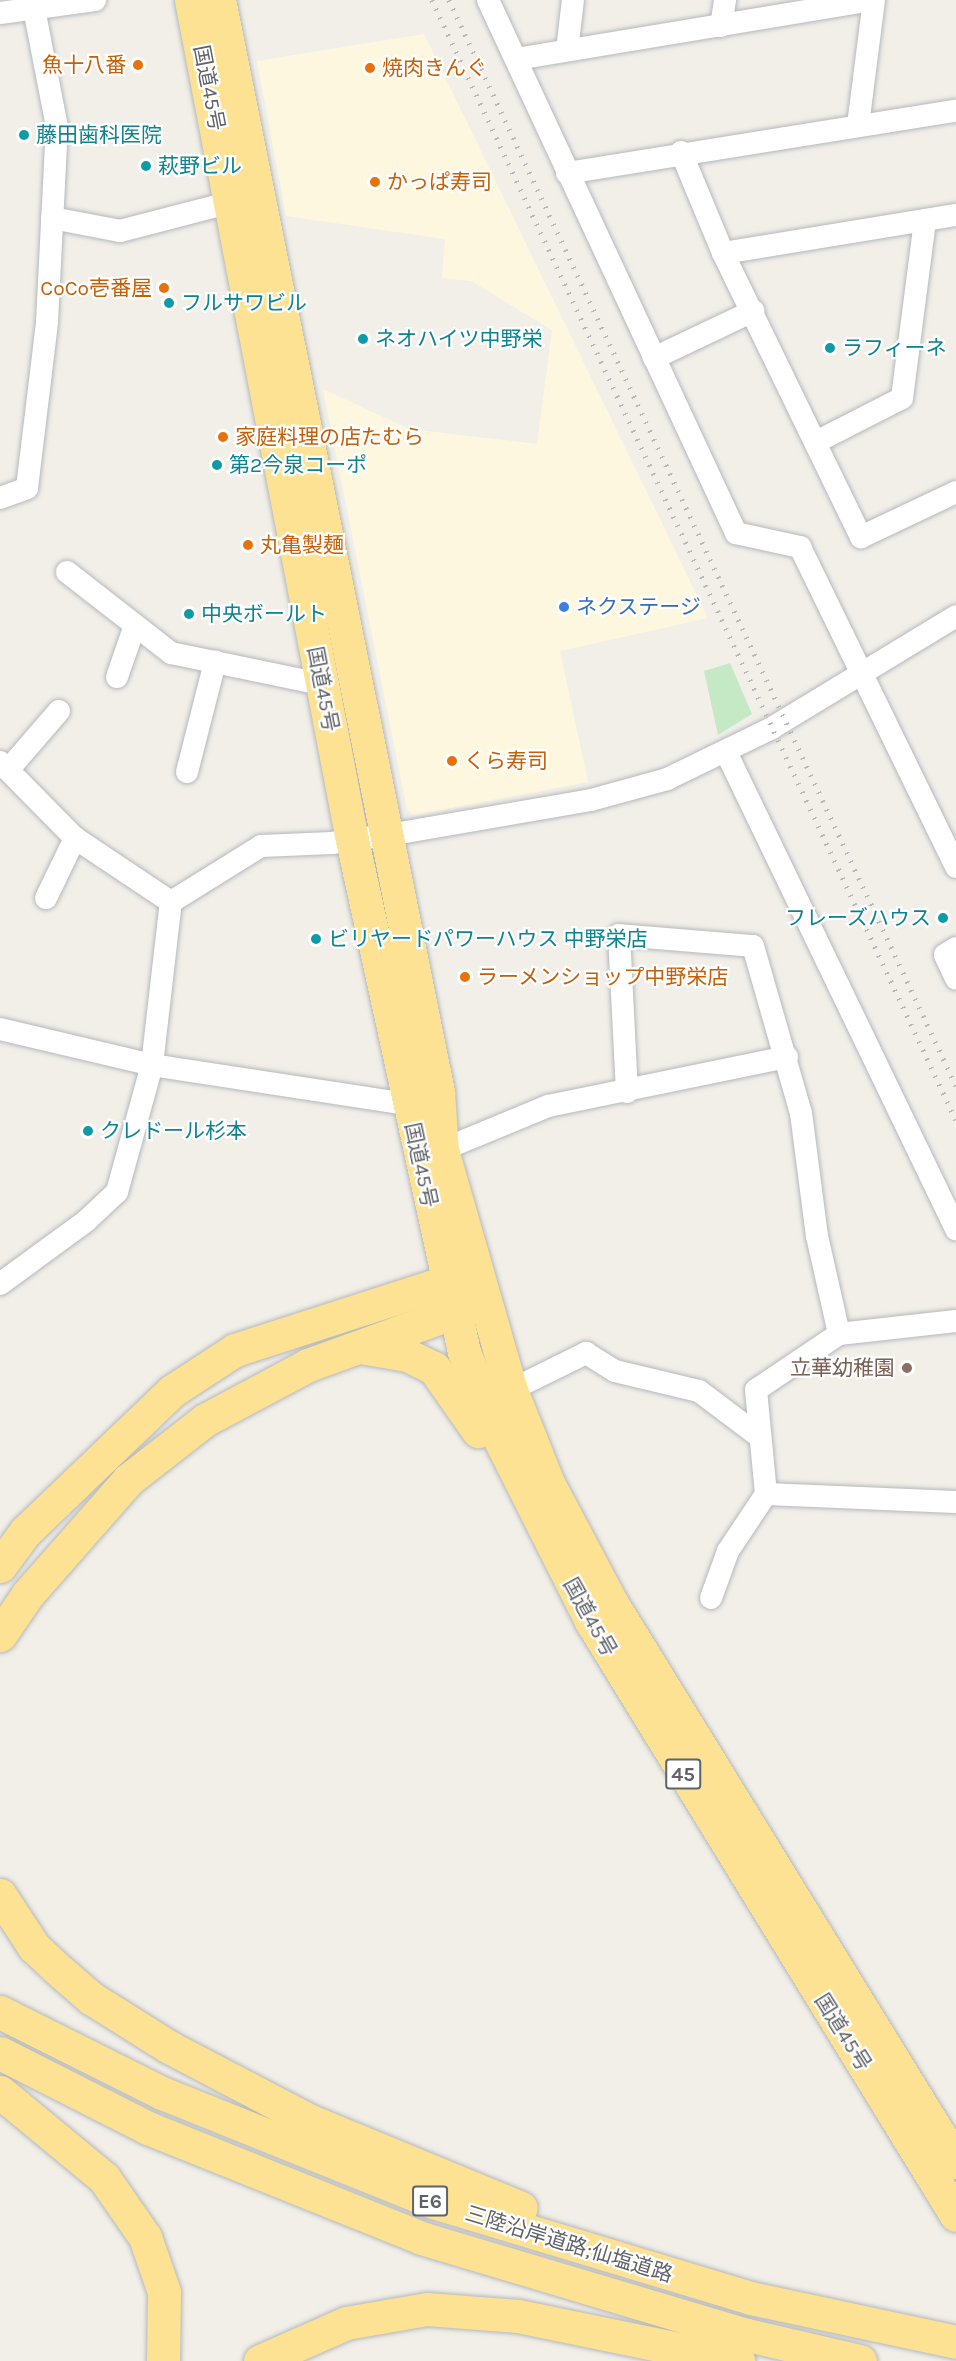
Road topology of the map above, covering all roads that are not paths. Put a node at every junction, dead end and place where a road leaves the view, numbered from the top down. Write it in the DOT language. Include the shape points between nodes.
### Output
graph roads {
  1 [pos="95,0"];
  2 [pos="191,0"];
  3 [pos="219,0"];
  4 [pos="488,0"];
  5 [pos="573,0"];
  6 [pos="725,0"];
  7 [pos="873,0"];
  8 [pos="34,9"];
  9 [pos="0,13"];
  10 [pos="721,26"];
  11 [pos="567,50"];
  12 [pos="516,59"];
  13 [pos="956,111"];
  14 [pos="858,125"];
  15 [pos="681,152"];
  16 [pos="567,173"];
  17 [pos="232,202"];
  18 [pos="956,215"];
  19 [pos="52,218"];
  20 [pos="925,220"];
  21 [pos="723,253"];
  22 [pos="753,311"];
  23 [pos="654,358"];
  24 [pos="818,441"];
  25 [pos="956,492"];
  26 [pos="0,498"];
  27 [pos="67,572"];
  28 [pos="956,616"];
  29 [pos="135,625"];
  30 [pos="215,662"];
  31 [pos="858,675"];
  32 [pos="117,677"];
  33 [pos="321,684"];
  34 [pos="59,711"];
  35 [pos="726,752"];
  36 [pos="4,766"];
  37 [pos="187,772"];
  38 [pos="387,834"];
  39 [pos="75,838"];
  40 [pos="352,840"];
  41 [pos="956,867"];
  42 [pos="46,898"];
  43 [pos="171,902"];
  44 [pos="956,948"];
  45 [pos="956,979"];
  46 [pos="0,1029"];
  47 [pos="787,1057"];
  48 [pos="152,1065"];
  49 [pos="627,1092"];
  50 [pos="408,1104"];
  51 [pos="442,1150"];
  52 [pos="956,1229"];
  53 [pos="0,1284"];
  54 [pos="463,1292"];
  55 [pos="956,1321"];
  56 [pos="839,1334"];
  57 [pos="353,1346"];
  58 [pos="511,1390"];
  59 [pos="760,1437"];
  60 [pos="766,1494"];
  61 [pos="956,1502"];
  62 [pos="533,1512"];
  63 [pos="0,1566"];
  64 [pos="711,1598"];
  65 [pos="0,1635"];
  66 [pos="0,1894"];
  67 [pos="0,2012"];
  68 [pos="0,2053"];
  69 [pos="0,2092"];
  70 [pos="956,2162"];
  71 [pos="956,2215"];
  72 [pos="891,2328"];
  73 [pos="956,2342"];
  74 [pos="163,2361"];
  75 [pos="260,2361"];
  76 [pos="738,2361"];
  77 [pos="860,2361"];
  1 -- 8 [label="street"];
  2 -- 17 [label="highway, 国道45号 / 45"];
  3 -- 38 [label="highway, 国道45号 / 45"];
  4 -- 12 [label="street"];
  5 -- 11 [label="street"];
  6 -- 10 [label="street"];
  7 -- 10 [label="street"];
  7 -- 14 [label="street"];
  8 -- 9 [label="street"];
  8 -- 19 [label="street" via="57,127"];
  10 -- 11 [label="street"];
  11 -- 12 [label="street"];
  12 -- 16 [label="street"];
  13 -- 14 [label="street"];
  14 -- 15 [label="street"];
  15 -- 16 [label="street"];
  15 -- 21 [label="street"];
  16 -- 23 [label="street"];
  17 -- 19 [label="street" via="120,231"];
  17 -- 33 [label="highway, 国道45号 / 45"];
  18 -- 20 [label="street"];
  19 -- 26 [label="street" via="27,488"];
  20 -- 21 [label="street"];
  20 -- 24 [label="street" via="902,398"];
  21 -- 22 [label="street"];
  22 -- 23 [label="street"];
  22 -- 24 [label="street"];
  23 -- 31 [label="street" via="736,532 800,547"];
  24 -- 25 [label="street" via="861,537"];
  27 -- 29 [label="street"];
  28 -- 31 [label="street"];
  29 -- 30 [label="street" via="171,653"];
  29 -- 32 [label="street"];
  30 -- 33 [label="street"];
  30 -- 37 [label="street"];
  31 -- 35 [label="street"];
  31 -- 41 [label="street"];
  33 -- 40 [label="highway, 国道45号 / 45"];
  34 -- 36 [label="street"];
  35 -- 38 [label="street" via="667,779 591,800"];
  35 -- 52 [label="street"];
  36 -- 39 [label="street"];
  38 -- 40 [label="street"];
  38 -- 51 [label="highway, 国道45号 / 45" via="438,1092"];
  39 -- 42 [label="street"];
  39 -- 43 [label="street"];
  40 -- 43 [label="street" via="261,846"];
  40 -- 50 [label="highway, 国道45号 / 45"];
  43 -- 48 [label="street"];
  44 -- 45 [label="street" via="945,955"];
  46 -- 48 [label="street"];
  47 -- 49 [label="street"];
  47 -- 49 [label="street" via="753,946 619,935"];
  47 -- 56 [label="street"];
  48 -- 50 [label="street"];
  48 -- 53 [label="street" via="117,1192"];
  49 -- 51 [label="street" via="548,1106"];
  50 -- 54 [label="highway, 国道45号 / 45"];
  51 -- 54 [label="highway, 国道45号 / 45"];
  54 -- 57 [label="highway"];
  54 -- 58 [label="highway, 国道45号 / 45"];
  54 -- 62 [label="highway, 国道45号 / 45" via="496,1434"];
  54 -- 63 [label="highway" via="235,1350 172,1390 25,1532"];
  55 -- 56 [label="street"];
  56 -- 59 [label="street" via="756,1390"];
  57 -- 62 [label="highway" via="407,1355 434,1368"];
  57 -- 65 [label="highway" via="225,1408 128,1480 28,1594"];
  58 -- 59 [label="street" via="586,1353 615,1371 699,1391"];
  58 -- 70 [label="highway, 国道45号 / 45" via="548,1483 611,1602"];
  59 -- 60 [label="street"];
  60 -- 61 [label="street"];
  60 -- 64 [label="street" via="728,1551"];
  62 -- 71 [label="highway, 国道45号 / 45" via="591,1621"];
  66 -- 72 [label="highway" via="34,1947 91,1998 238,2086 432,2175 517,2207"];
  67 -- 72 [label="highway, 三陸沿岸道路;仙塩道路 / E6" via="162,2094 433,2202 628,2264"];
  68 -- 77 [label="highway, 三陸沿岸道路;仙塩道路 / E6" via="179,2141 421,2238 735,2331"];
  69 -- 74 [label="highway" via="71,2147 127,2208 158,2263 167,2325"];
  72 -- 73 [label="highway, 三陸沿岸道路;仙塩道路 / E6"];
  75 -- 76 [label="highway" via="346,2323 427,2309 518,2316"];
}
